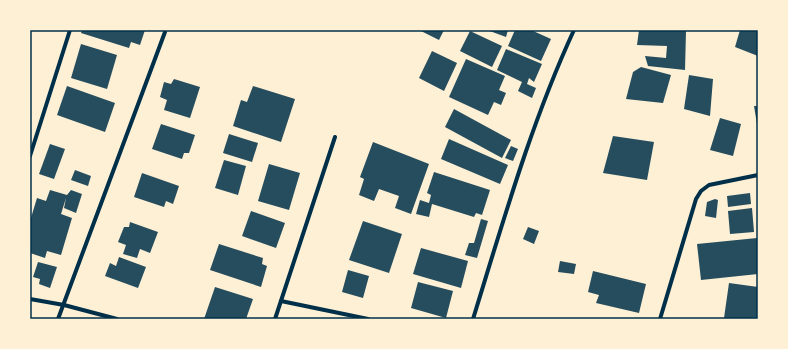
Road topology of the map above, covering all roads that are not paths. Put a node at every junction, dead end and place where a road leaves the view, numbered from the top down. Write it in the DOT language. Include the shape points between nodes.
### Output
graph roads {
  1 [pos="70,30"];
  2 [pos="574,30"];
  3 [pos="165,32"];
  4 [pos="335,137"];
  5 [pos="30,156"];
  6 [pos="758,175"];
  7 [pos="30,299"];
  8 [pos="281,301"];
  9 [pos="64,305"];
  10 [pos="58,319"];
  11 [pos="117,319"];
  12 [pos="274,319"];
  13 [pos="368,319"];
  14 [pos="473,319"];
  15 [pos="660,319"];
  1 -- 5 [label="street"];
  2 -- 14 [label="street" via="551,80"];
  3 -- 9 [label="street"];
  4 -- 8 [label="street"];
  6 -- 15 [label="street" via="709,185 701,191 696,199"];
  7 -- 9 [label="street"];
  8 -- 12 [label="street"];
  8 -- 13 [label="street"];
  9 -- 10 [label="street"];
  9 -- 11 [label="street"];
}
